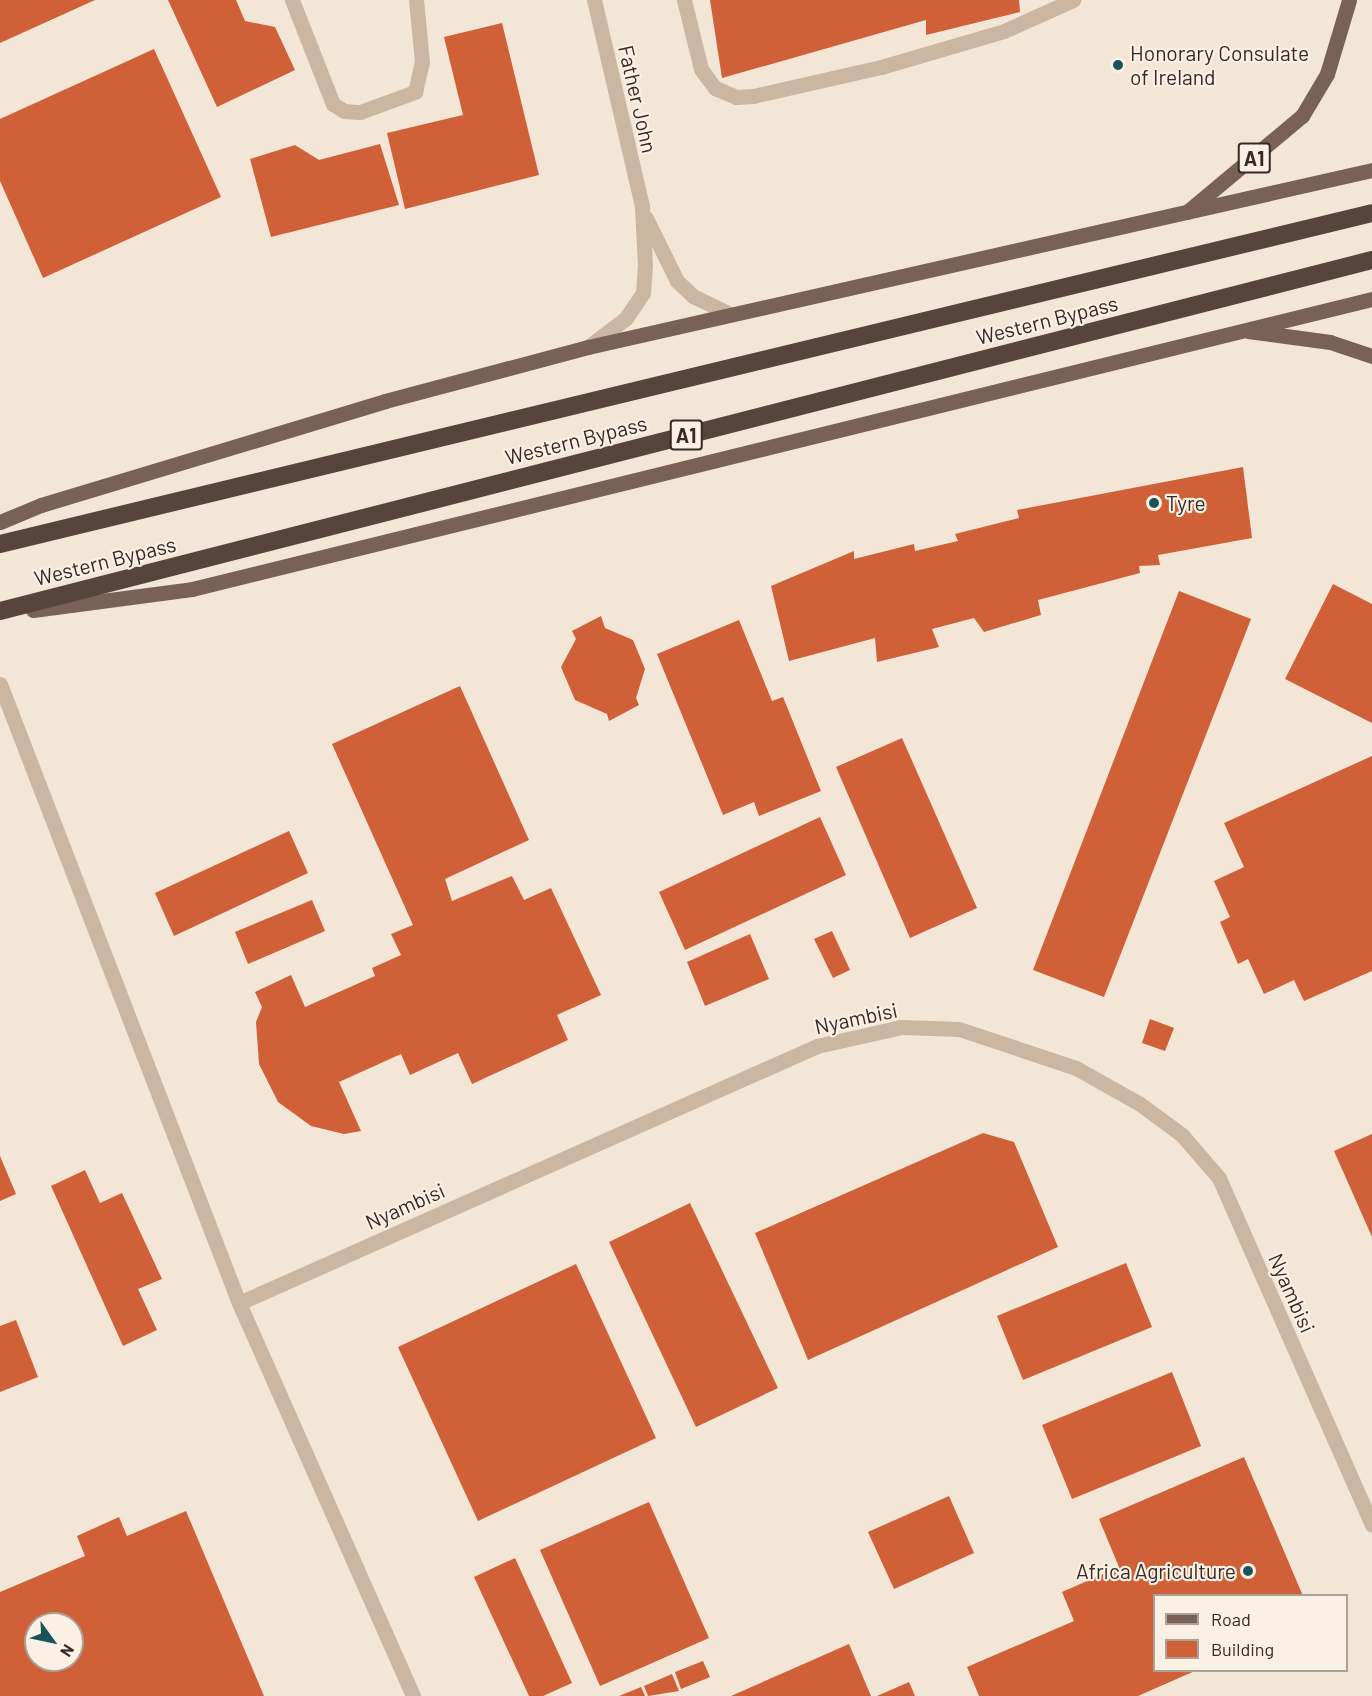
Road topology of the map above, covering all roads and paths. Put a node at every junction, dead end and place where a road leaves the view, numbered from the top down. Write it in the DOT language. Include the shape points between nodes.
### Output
graph roads {
  1 [pos="292,0"];
  2 [pos="416,0"];
  3 [pos="594,0"];
  4 [pos="684,0"];
  5 [pos="1073,0"];
  6 [pos="1349,0"];
  7 [pos="1372,170"];
  8 [pos="642,207"];
  9 [pos="1372,213"];
  10 [pos="1185,214"];
  11 [pos="1372,260"];
  12 [pos="1372,299"];
  13 [pos="730,314"];
  14 [pos="1239,330"];
  15 [pos="588,347"];
  16 [pos="1372,356"];
  17 [pos="0,522"];
  18 [pos="0,544"];
  19 [pos="0,612"];
  20 [pos="0,684"];
  21 [pos="239,1303"];
  22 [pos="1372,1525"];
  23 [pos="412,1696"];
  1 -- 2 [label="street" via="333,104 344,111 360,112 415,92 420,81 423,36"];
  3 -- 8 [label="street, Father John"];
  4 -- 5 [label="street" via="702,69 715,88 736,97 881,67 1004,31"];
  6 -- 10 [label="main road, A1" via="1328,74 1302,116"];
  7 -- 10 [label="main road"];
  8 -- 13 [label="street, Father John" via="676,281 693,296"];
  8 -- 15 [label="street, Father John" via="643,293 626,318"];
  9 -- 18 [label="highway, Western Bypass"];
  10 -- 13 [label="main road"];
  11 -- 19 [label="highway, Western Bypass / A1"];
  12 -- 14 [label="main road"];
  13 -- 15 [label="main road"];
  14 -- 16 [label="main road" via="1330,342"];
  14 -- 19 [label="main road" via="192,589"];
  15 -- 17 [label="main road" via="373,404 41,505"];
  20 -- 21 [label="street"];
  21 -- 22 [label="street, Nyambisi" via="817,1046 901,1027 959,1029 1076,1068 1131,1099 1182,1135 1219,1178"];
  21 -- 23 [label="street"];
}
